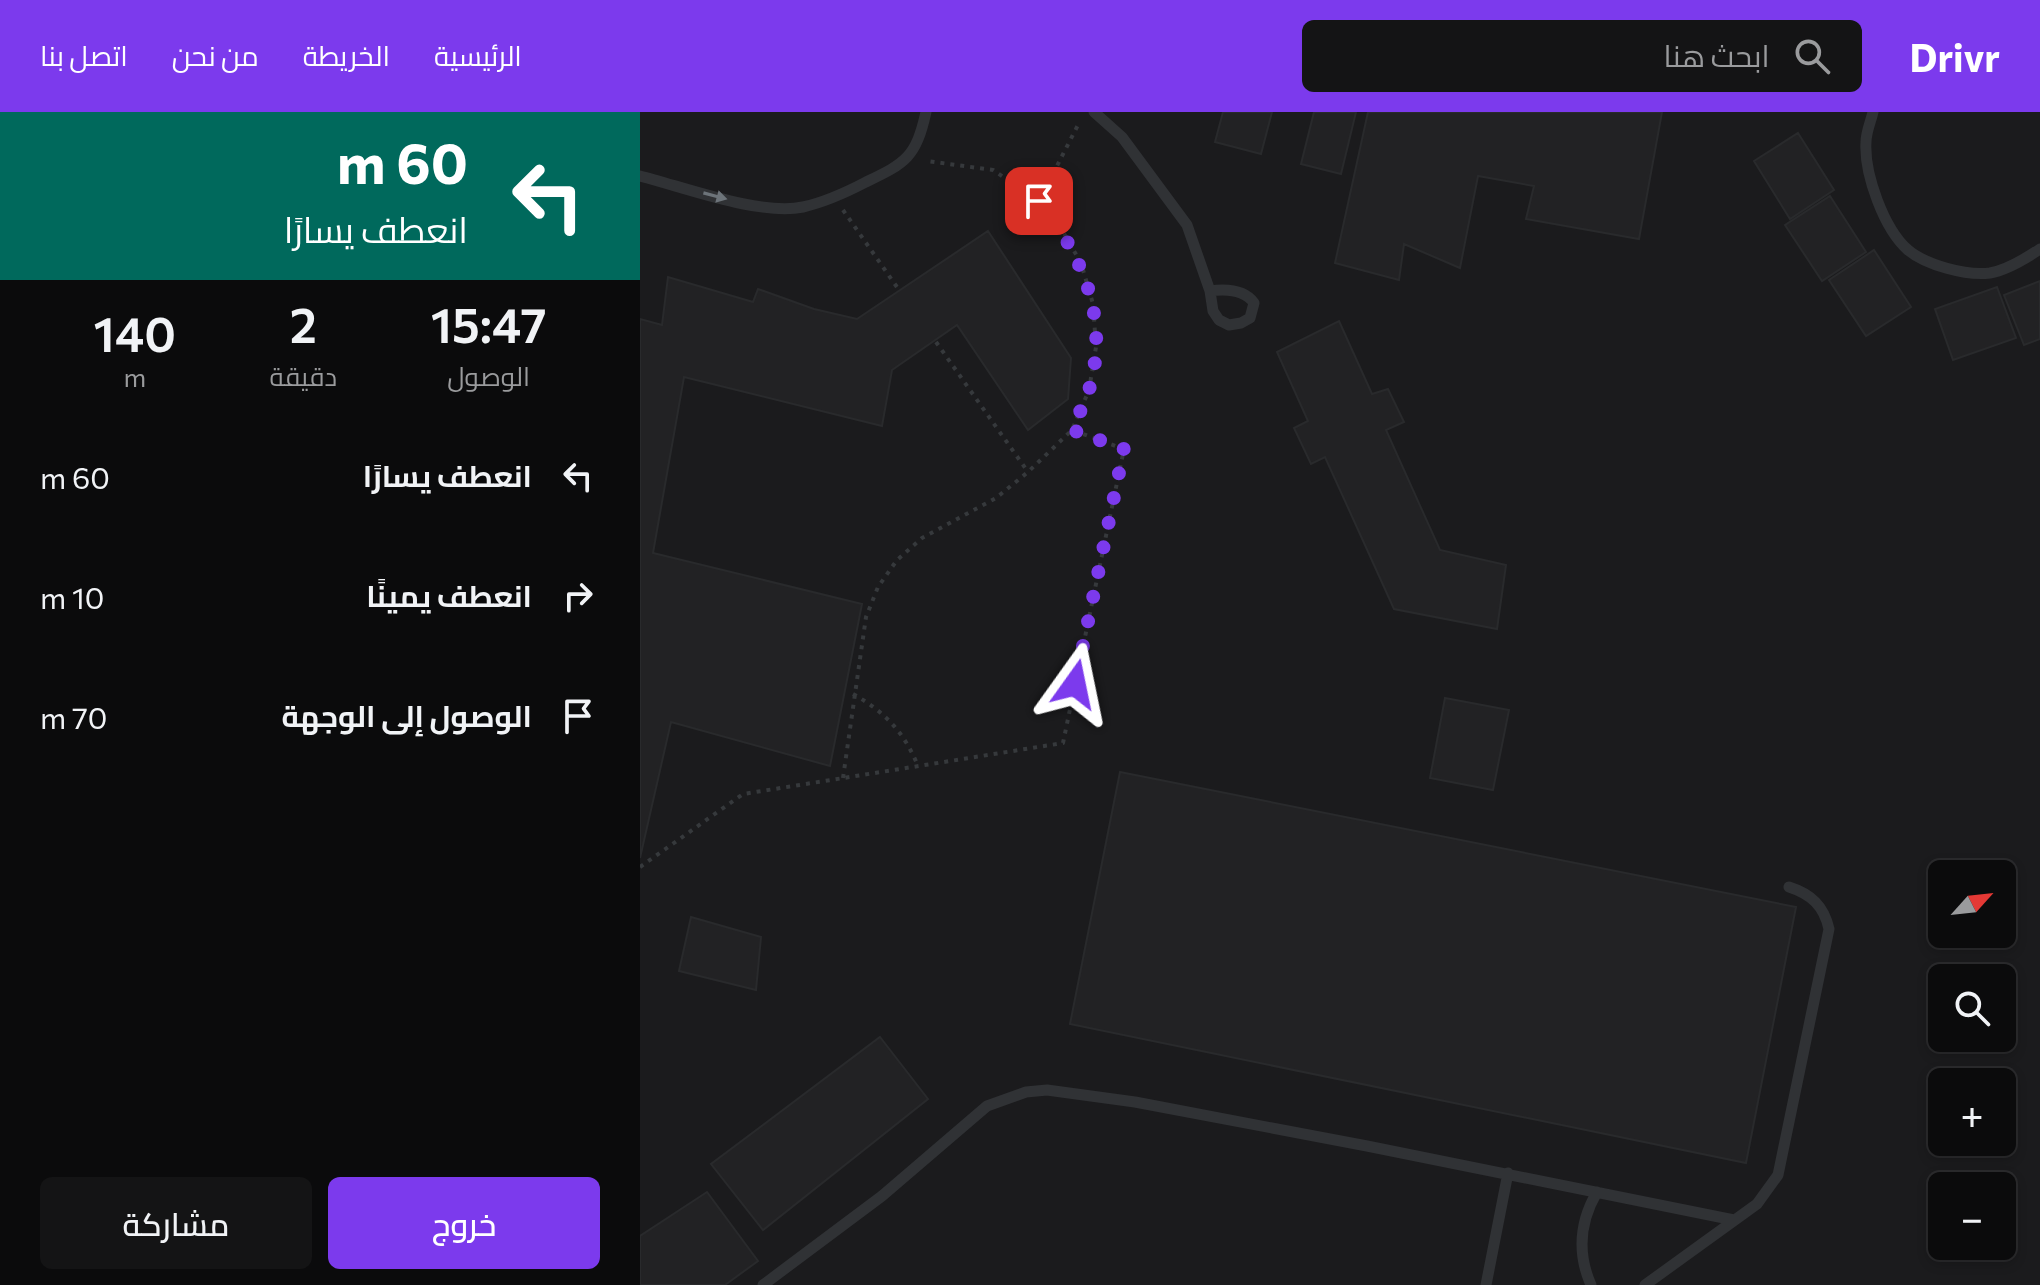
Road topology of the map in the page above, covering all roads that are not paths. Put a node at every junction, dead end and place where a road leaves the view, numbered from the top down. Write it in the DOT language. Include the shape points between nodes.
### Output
graph roads {
  1 [pos="926,112"];
  2 [pos="1094,112"];
  3 [pos="1873,112"];
  4 [pos="640,176"];
  5 [pos="2040,249"];
  6 [pos="1210,291"];
  7 [pos="1789,887"];
  8 [pos="1508,1173"];
  9 [pos="1597,1192"];
  10 [pos="1734,1220"];
  11 [pos="763,1285"];
  12 [pos="1486,1285"];
  13 [pos="1591,1285"];
  14 [pos="1645,1285"];
  4 -- 1 [label="lane, one-way" via="761,208 801,207 834,198 897,167 908,158"];
  2 -- 6 [label="lane" via="1122,137 1187,225"];
  3 -- 5 [label="lane" via="1865,142 1872,186 1889,226 1909,251 1955,273 1991,273"];
  7 -- 10 [label="lane" via="1818,903 1829,929 1782,1163 1765,1195"];
  8 -- 9 [label="lane"];
  8 -- 11 [label="lane" via="1135,1102 1068,1091 1026,1092 970,1118 882,1196"];
  8 -- 12 [label="lane"];
  9 -- 10 [label="lane"];
  9 -- 13 [label="lane" via="1581,1237"];
  10 -- 14 [label="lane"];
}
